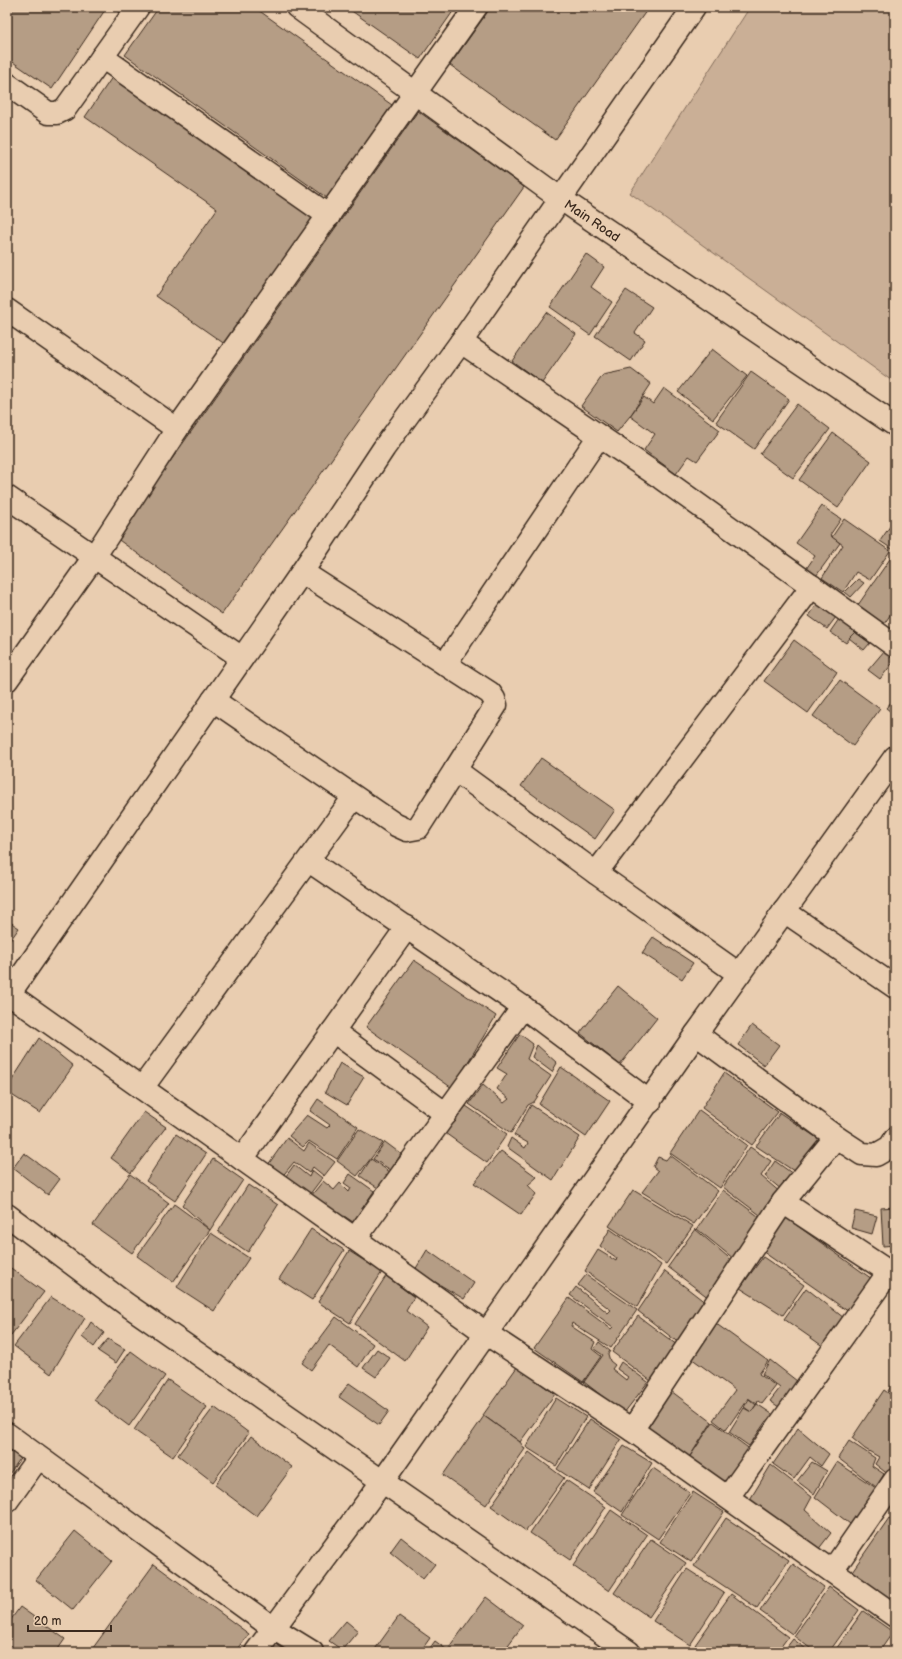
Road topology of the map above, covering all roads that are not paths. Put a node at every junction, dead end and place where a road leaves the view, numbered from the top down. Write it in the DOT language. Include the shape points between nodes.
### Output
graph roads {
  1 [pos="138,7"];
  2 [pos="297,7"];
  3 [pos="476,7"];
  4 [pos="694,7"];
  5 [pos="102,57"];
  6 [pos="7,84"];
  7 [pos="416,94"];
  8 [pos="560,199"];
  9 [pos="328,216"];
  10 [pos="7,310"];
  11 [pos="461,342"];
  12 [pos="895,425"];
  13 [pos="177,429"];
  14 [pos="599,436"];
  15 [pos="7,497"];
  16 [pos="94,557"];
  17 [pos="302,572"];
  18 [pos="812,586"];
  19 [pos="895,646"];
  20 [pos="242,658"];
  21 [pos="445,664"];
  22 [pos="7,680"];
  23 [pos="213,700"];
  24 [pos="895,757"];
  25 [pos="455,770"];
  26 [pos="354,797"];
  27 [pos="309,861"];
  28 [pos="596,873"];
  29 [pos="784,911"];
  30 [pos="407,928"];
  31 [pos="739,974"];
  32 [pos="895,987"];
  33 [pos="8,996"];
  34 [pos="523,1007"];
  35 [pos="333,1031"];
  36 [pos="696,1034"];
  37 [pos="142,1088"];
  38 [pos="650,1102"];
  39 [pos="446,1114"];
  40 [pos="836,1137"];
  41 [pos="895,1139"];
  42 [pos="242,1159"];
  43 [pos="783,1202"];
  44 [pos="7,1215"];
  45 [pos="356,1239"];
  46 [pos="892,1274"];
  47 [pos="487,1334"];
  48 [pos="632,1430"];
  49 [pos="7,1434"];
  50 [pos="38,1458"];
  51 [pos="895,1480"];
  52 [pos="382,1482"];
  53 [pos="728,1497"];
  54 [pos="7,1501"];
  55 [pos="832,1572"];
  56 [pos="895,1616"];
  57 [pos="273,1628"];
  58 [pos="256,1652"];
  59 [pos="312,1652"];
  60 [pos="629,1652"];
  1 -- 5 [label="street"];
  2 -- 7 [label="street, Main Road"];
  3 -- 7 [label="street"];
  4 -- 8 [label="street"];
  5 -- 6 [label="street" via="65,109 57,113 48,113"];
  5 -- 9 [label="street"];
  7 -- 8 [label="street, Main Road"];
  7 -- 9 [label="street"];
  8 -- 11 [label="street"];
  8 -- 12 [label="street, Main Road"];
  9 -- 13 [label="street"];
  10 -- 13 [label="street"];
  11 -- 14 [label="street"];
  11 -- 17 [label="street" via="384,448"];
  13 -- 16 [label="street"];
  14 -- 18 [label="street"];
  14 -- 21 [label="street"];
  15 -- 16 [label="street"];
  16 -- 20 [label="street"];
  16 -- 22 [label="street"];
  17 -- 20 [label="street"];
  17 -- 21 [label="street"];
  18 -- 19 [label="street"];
  18 -- 28 [label="street"];
  20 -- 23 [label="street"];
  21 -- 25 [label="street" via="490,693 496,705"];
  23 -- 26 [label="street"];
  23 -- 33 [label="street"];
  24 -- 29 [label="street"];
  25 -- 26 [label="street" via="418,828 407,830 396,826"];
  25 -- 28 [label="street"];
  26 -- 27 [label="street"];
  27 -- 30 [label="street"];
  27 -- 37 [label="street"];
  28 -- 31 [label="street"];
  29 -- 31 [label="street"];
  29 -- 32 [label="street"];
  30 -- 34 [label="street"];
  30 -- 35 [label="street"];
  31 -- 36 [label="street"];
  33 -- 37 [label="street"];
  34 -- 38 [label="street"];
  34 -- 39 [label="street"];
  35 -- 39 [label="street"];
  35 -- 42 [label="street"];
  36 -- 38 [label="street"];
  36 -- 40 [label="street"];
  37 -- 42 [label="street"];
  38 -- 47 [label="street"];
  39 -- 45 [label="street"];
  40 -- 41 [label="street" via="862,1154 876,1155 890,1147"];
  40 -- 43 [label="street"];
  42 -- 45 [label="street"];
  43 -- 46 [label="street"];
  43 -- 48 [label="street"];
  44 -- 52 [label="street" via="126,1304"];
  45 -- 47 [label="street"];
  46 -- 53 [label="street"];
  47 -- 48 [label="street"];
  47 -- 52 [label="street"];
  48 -- 53 [label="street"];
  49 -- 50 [label="street"];
  50 -- 54 [label="street"];
  50 -- 57 [label="street"];
  51 -- 55 [label="street"];
  52 -- 57 [label="street"];
  52 -- 60 [label="street"];
  53 -- 55 [label="street"];
  55 -- 56 [label="street"];
  57 -- 58 [label="street"];
  57 -- 59 [label="street"];
}
